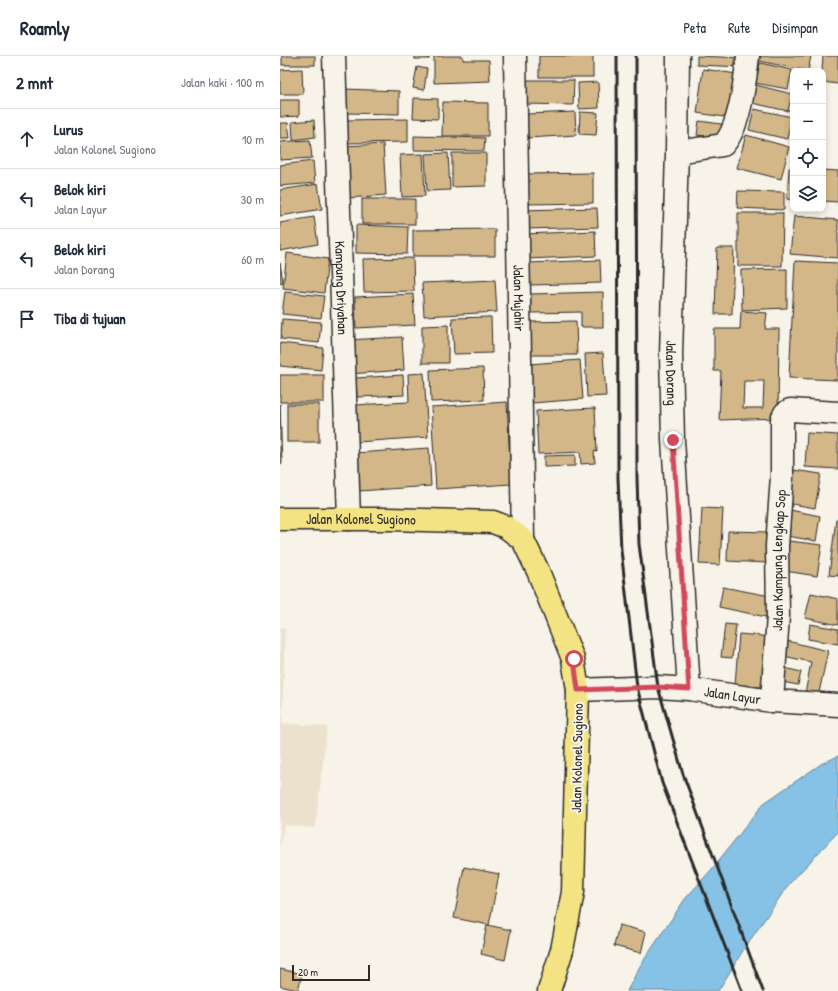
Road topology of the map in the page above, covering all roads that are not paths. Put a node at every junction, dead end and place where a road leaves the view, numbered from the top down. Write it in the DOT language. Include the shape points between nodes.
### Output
graph roads {
  1 [pos="334,56"];
  2 [pos="515,56"];
  3 [pos="678,56"];
  4 [pos="748,56"];
  5 [pos="677,152"];
  6 [pos="838,413"];
  7 [pos="280,519"];
  8 [pos="349,519"];
  9 [pos="523,540"];
  10 [pos="689,689"];
  11 [pos="578,690"];
  12 [pos="772,701"];
  13 [pos="838,705"];
  14 [pos="549,991"];
  1 -- 8 [label="street, Kampung Driyahan"];
  2 -- 9 [label="street, Jalan Mujahir"];
  3 -- 5 [label="street, Jalan Dorang"];
  4 -- 5 [label="street" via="738,115 728,140 723,145"];
  5 -- 10 [label="street, Jalan Dorang" via="671,355 673,440"];
  6 -- 12 [label="street, Jalan Kampung Lengkap Sop" via="790,410 785,412 782,419 782,476 777,546 778,616"];
  7 -- 8 [label="main road, Jalan Kolonel Sugiono"];
  8 -- 9 [label="main road, Jalan Kolonel Sugiono" via="493,522 506,527"];
  9 -- 11 [label="main road, Jalan Kolonel Sugiono" via="574,659"];
  10 -- 11 [label="street, Jalan Layur" via="658,687"];
  10 -- 12 [label="street, Jalan Layur"];
  11 -- 14 [label="main road, Jalan Kolonel Sugiono" via="573,892 562,950"];
  12 -- 13 [label="street, Jalan Layur"];
}
